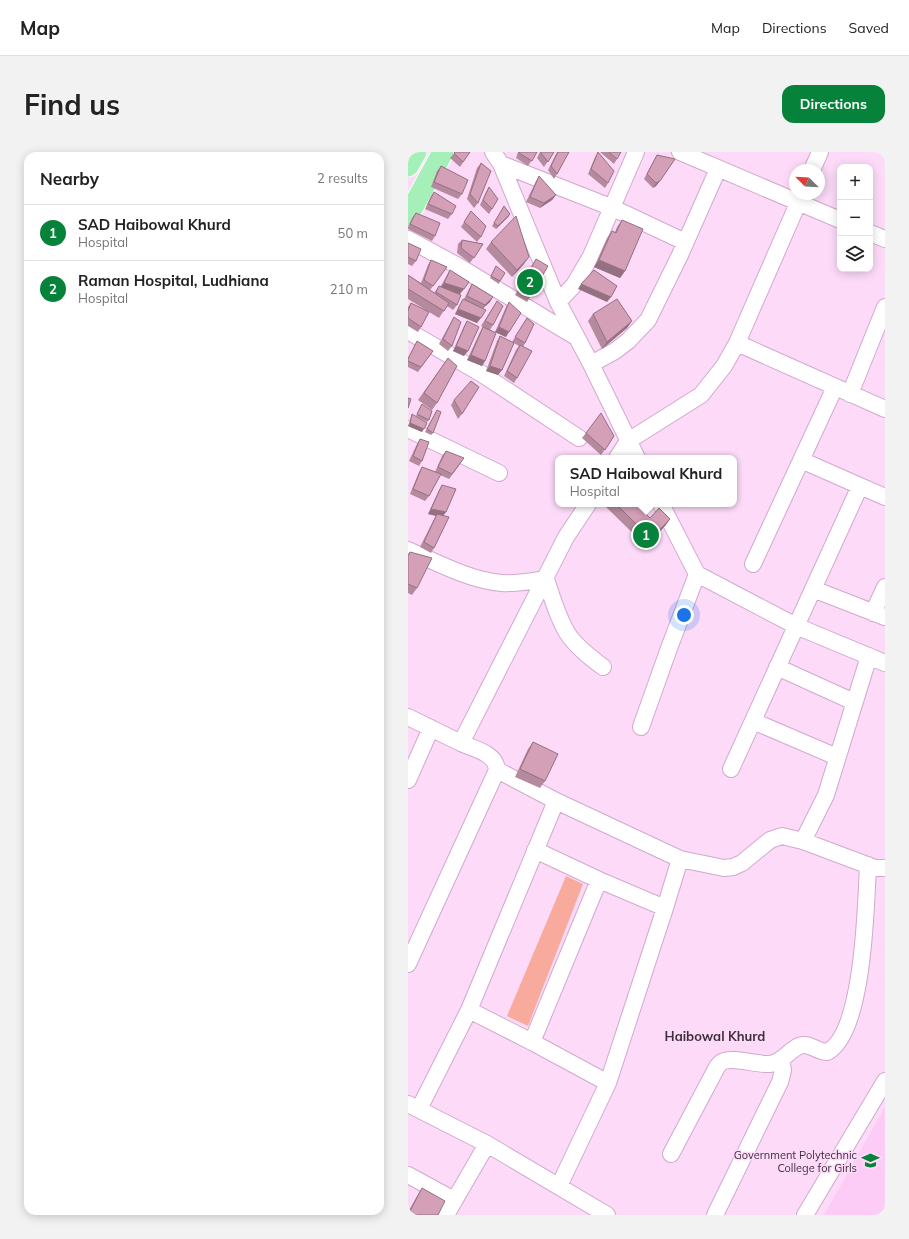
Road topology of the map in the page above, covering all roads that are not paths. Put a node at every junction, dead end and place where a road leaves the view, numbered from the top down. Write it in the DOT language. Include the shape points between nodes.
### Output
graph roads {
  1 [pos="416,152"];
  2 [pos="443,152"];
  3 [pos="636,152"];
  4 [pos="680,152"];
  5 [pos="820,152"];
  6 [pos="498,157"];
  7 [pos="815,164"];
  8 [pos="408,166"];
  9 [pos="718,169"];
  10 [pos="789,194"];
  11 [pos="799,200"];
  12 [pos="804,200"];
  13 [pos="613,208"];
  14 [pos="408,216"];
  15 [pos="837,218"];
  16 [pos="873,234"];
  17 [pos="408,239"];
  18 [pos="885,239"];
  19 [pos="686,242"];
  20 [pos="558,302"];
  21 [pos="885,307"];
  22 [pos="408,331"];
  23 [pos="577,338"];
  24 [pos="737,343"];
  25 [pos="590,364"];
  26 [pos="835,387"];
  27 [pos="850,394"];
  28 [pos="885,409"];
  29 [pos="408,429"];
  30 [pos="579,438"];
  31 [pos="628,441"];
  32 [pos="619,455"];
  33 [pos="635,455"];
  34 [pos="801,460"];
  35 [pos="499,473"];
  36 [pos="860,486"];
  37 [pos="885,497"];
  38 [pos="586,507"];
  39 [pos="663,507"];
  40 [pos="408,550"];
  41 [pos="754,564"];
  42 [pos="697,574"];
  43 [pos="546,579"];
  44 [pos="885,587"];
  45 [pos="813,589"];
  46 [pos="879,615"];
  47 [pos="796,626"];
  48 [pos="869,656"];
  49 [pos="885,663"];
  50 [pos="602,667"];
  51 [pos="777,667"];
  52 [pos="854,702"];
  53 [pos="408,717"];
  54 [pos="753,721"];
  55 [pos="641,727"];
  56 [pos="431,728"];
  57 [pos="461,743"];
  58 [pos="837,757"];
  59 [pos="731,769"];
  60 [pos="497,770"];
  61 [pos="408,780"];
  62 [pos="556,801"];
  63 [pos="803,841"];
  64 [pos="535,850"];
  65 [pos="680,859"];
  66 [pos="868,865"];
  67 [pos="885,868"];
  68 [pos="599,880"];
  69 [pos="665,908"];
  70 [pos="408,964"];
  71 [pos="469,1010"];
  72 [pos="532,1042"];
  73 [pos="781,1060"];
  74 [pos="885,1081"];
  75 [pos="608,1083"];
  76 [pos="414,1107"];
  77 [pos="486,1144"];
  78 [pos="671,1154"];
  79 [pos="408,1175"];
  80 [pos="559,1186"];
  81 [pos="454,1200"];
  82 [pos="446,1215"];
  83 [pos="607,1215"];
  84 [pos="715,1215"];
  85 [pos="804,1215"];
  1 -- 8 [label="main road"];
  2 -- 14 [label="main road"];
  3 -- 13 [label="street"];
  4 -- 9 [label="street"];
  5 -- 7 [label="street"];
  6 -- 13 [label="street"];
  6 -- 20 [label="street"];
  9 -- 10 [label="street"];
  9 -- 19 [label="street"];
  11 -- 24 [label="street"];
  12 -- 15 [label="street"];
  13 -- 19 [label="street"];
  13 -- 20 [label="street" via="581,274"];
  16 -- 18 [label="street"];
  17 -- 23 [label="street"];
  19 -- 25 [label="street" via="648,320 615,351"];
  20 -- 23 [label="street"];
  21 -- 27 [label="street"];
  22 -- 30 [label="street" via="482,374"];
  23 -- 25 [label="street"];
  24 -- 26 [label="street"];
  24 -- 31 [label="street" via="724,366 700,395"];
  25 -- 31 [label="street"];
  26 -- 27 [label="street"];
  26 -- 34 [label="street"];
  27 -- 28 [label="street"];
  29 -- 35 [label="street"];
  31 -- 32 [label="street"];
  31 -- 33 [label="street"];
  34 -- 36 [label="street"];
  34 -- 41 [label="street"];
  36 -- 37 [label="street"];
  36 -- 45 [label="street"];
  38 -- 43 [label="street" via="566,537"];
  39 -- 42 [label="street"];
  40 -- 43 [label="street" via="482,580 503,583"];
  42 -- 47 [label="street"];
  42 -- 55 [label="street"];
  43 -- 50 [label="street" via="566,630 577,645"];
  43 -- 57 [label="street"];
  44 -- 46 [label="street"];
  45 -- 46 [label="street"];
  45 -- 47 [label="street"];
  47 -- 48 [label="street"];
  47 -- 51 [label="street"];
  48 -- 49 [label="street"];
  48 -- 52 [label="street"];
  51 -- 52 [label="street"];
  51 -- 54 [label="street"];
  52 -- 58 [label="street"];
  53 -- 56 [label="street"];
  54 -- 58 [label="street"];
  54 -- 59 [label="street"];
  56 -- 57 [label="street"];
  56 -- 61 [label="street"];
  57 -- 60 [label="street" via="493,758"];
  58 -- 63 [label="street" via="826,795"];
  60 -- 62 [label="street"];
  60 -- 70 [label="street"];
  62 -- 64 [label="street"];
  62 -- 65 [label="street"];
  63 -- 65 [label="street" via="782,836 775,838 733,867 724,868"];
  63 -- 66 [label="street"];
  64 -- 68 [label="street"];
  64 -- 71 [label="street"];
  65 -- 69 [label="street"];
  66 -- 67 [label="street"];
  66 -- 73 [label="street" via="864,936 853,1008 847,1026 829,1051 824,1052 803,1044"];
  68 -- 69 [label="street"];
  68 -- 72 [label="street"];
  69 -- 75 [label="street"];
  71 -- 72 [label="street"];
  71 -- 76 [label="street"];
  72 -- 75 [label="street"];
  73 -- 78 [label="street" via="772,1064 729,1060 720,1063"];
  73 -- 84 [label="street" via="783,1070 780,1082"];
  74 -- 85 [label="street"];
  75 -- 80 [label="street"];
  76 -- 77 [label="street"];
  77 -- 80 [label="street"];
  77 -- 81 [label="street"];
  79 -- 81 [label="street"];
  80 -- 83 [label="street"];
  81 -- 82 [label="street"];
}
